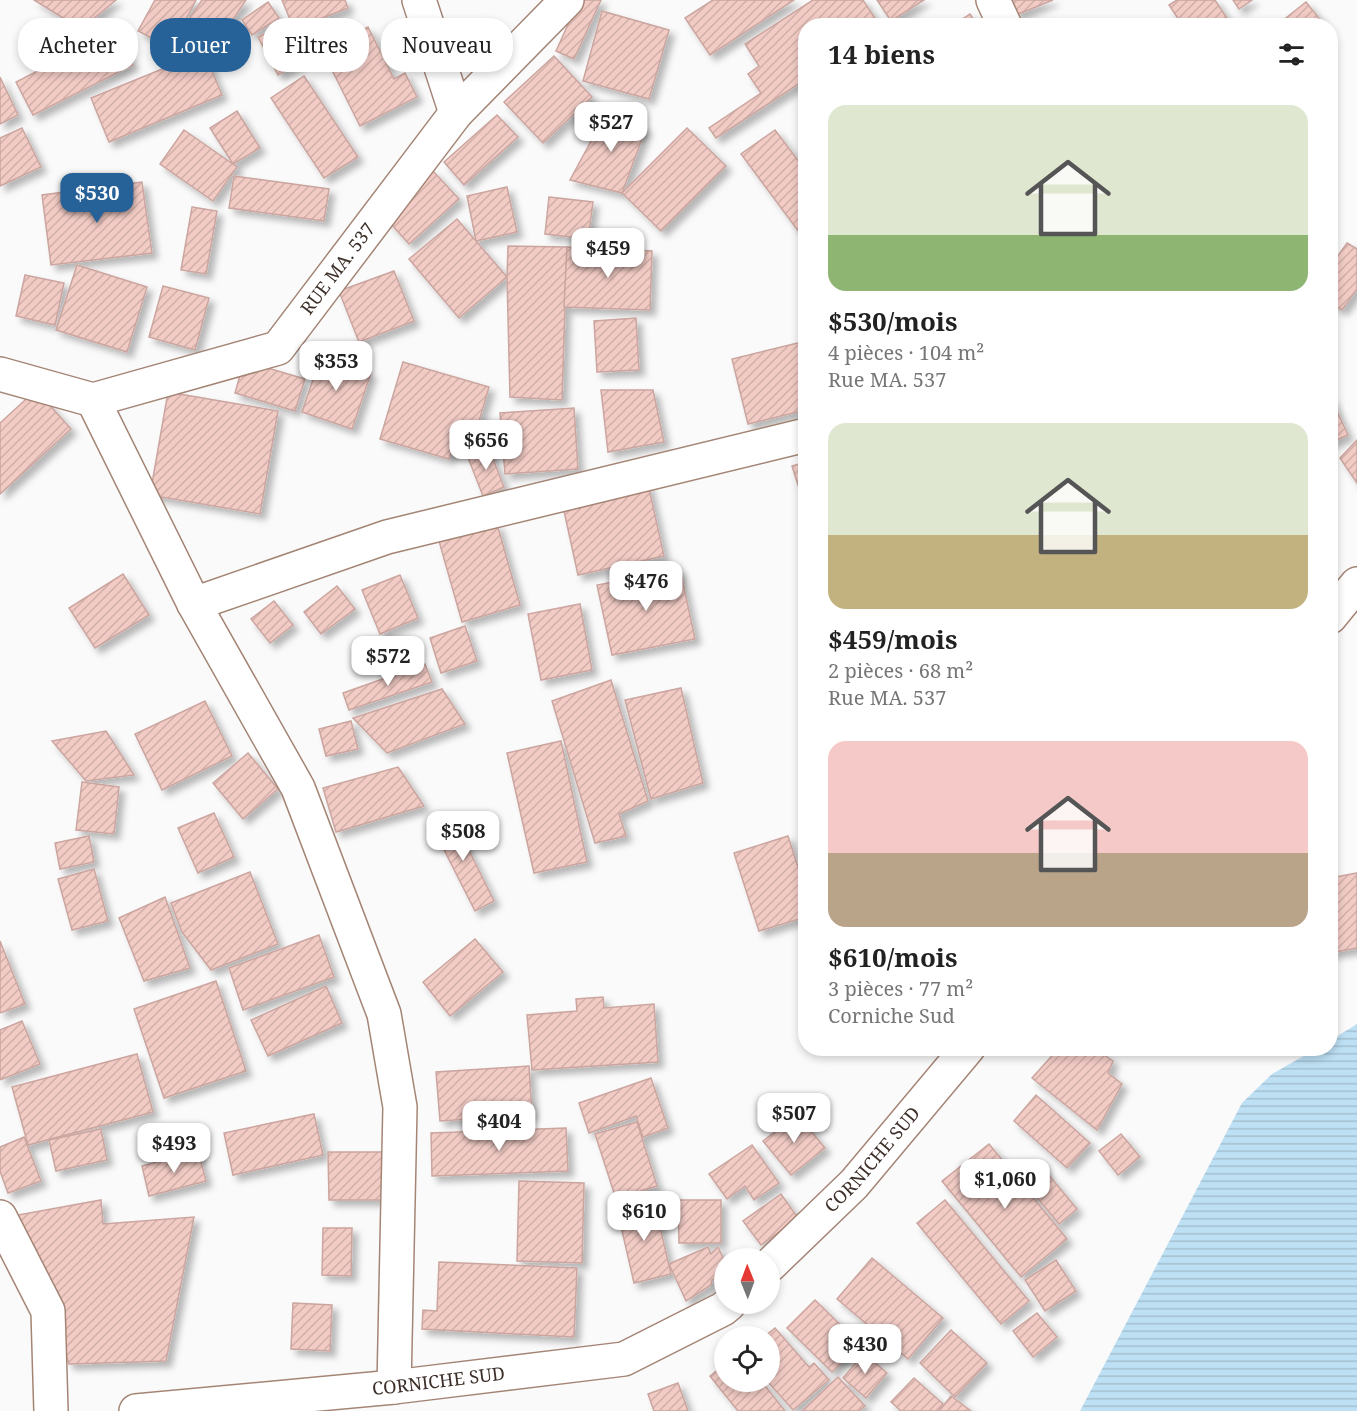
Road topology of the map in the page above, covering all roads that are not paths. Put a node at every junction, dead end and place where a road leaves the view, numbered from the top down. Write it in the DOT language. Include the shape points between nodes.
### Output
graph roads {
  1 [pos="419,0"];
  2 [pos="567,0"];
  3 [pos="993,0"];
  4 [pos="1001,18"];
  5 [pos="456,113"];
  6 [pos="0,374"];
  7 [pos="93,400"];
  8 [pos="798,437"];
  9 [pos="1357,584"];
  10 [pos="194,604"];
  11 [pos="1338,608"];
  12 [pos="961,1056"];
  13 [pos="0,1217"];
  14 [pos="780,1255"];
  15 [pos="714,1314"];
  16 [pos="394,1387"];
  17 [pos="51,1411"];
  18 [pos="136,1411"];
  1 -- 5 [label="street"];
  2 -- 5 [label="street, RUE MA. 537"];
  3 -- 4 [label="street"];
  5 -- 7 [label="street, RUE MA. 537" via="278,348"];
  6 -- 7 [label="street"];
  7 -- 10 [label="street"];
  8 -- 10 [label="street" via="387,537"];
  9 -- 11 [label="street"];
  10 -- 16 [label="street" via="298,788 384,1014 400,1107"];
  12 -- 14 [label="street, CORNICHE SUD" via="854,1184"];
  13 -- 17 [label="street" via="48,1311"];
  15 -- 16 [label="street, CORNICHE SUD" via="624,1359"];
  16 -- 18 [label="street, CORNICHE SUD"];
}
